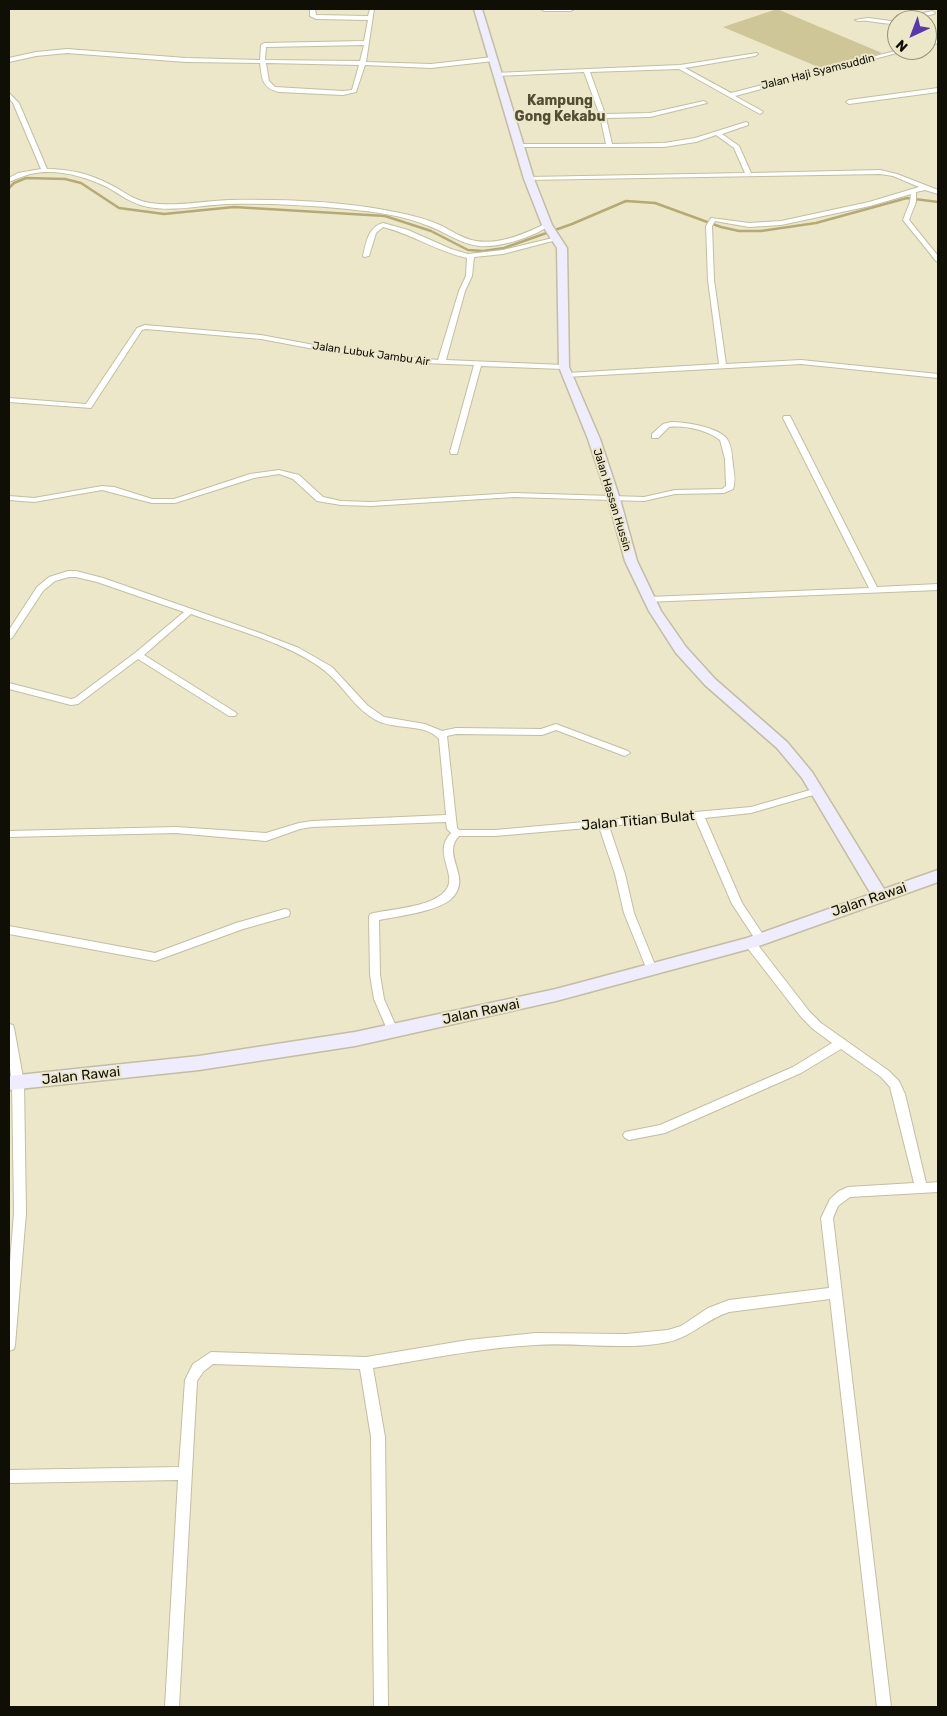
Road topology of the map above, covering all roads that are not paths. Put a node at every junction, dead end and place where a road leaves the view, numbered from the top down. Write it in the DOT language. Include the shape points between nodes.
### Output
graph roads {
  1 [pos="312,9"];
  2 [pos="372,9"];
  3 [pos="478,9"];
  4 [pos="544,9"];
  5 [pos="570,9"];
  6 [pos="370,18"];
  7 [pos="858,20"];
  8 [pos="887,23"];
  9 [pos="366,43"];
  10 [pos="755,54"];
  11 [pos="887,55"];
  12 [pos="493,59"];
  13 [pos="9,60"];
  14 [pos="262,60"];
  15 [pos="362,62"];
  16 [pos="680,67"];
  17 [pos="586,70"];
  18 [pos="497,74"];
  19 [pos="938,90"];
  20 [pos="9,95"];
  21 [pos="731,95"];
  22 [pos="849,102"];
  23 [pos="704,103"];
  24 [pos="760,112"];
  25 [pos="603,116"];
  26 [pos="746,124"];
  27 [pos="718,134"];
  28 [pos="609,145"];
  29 [pos="519,146"];
  30 [pos="45,171"];
  31 [pos="749,175"];
  32 [pos="529,179"];
  33 [pos="9,180"];
  34 [pos="924,188"];
  35 [pos="913,192"];
  36 [pos="938,192"];
  37 [pos="552,232"];
  38 [pos="366,256"];
  39 [pos="472,256"];
  40 [pos="938,260"];
  41 [pos="441,363"];
  42 [pos="478,364"];
  43 [pos="723,366"];
  44 [pos="566,371"];
  45 [pos="938,376"];
  46 [pos="9,400"];
  47 [pos="787,418"];
  48 [pos="655,436"];
  49 [pos="454,452"];
  50 [pos="9,498"];
  51 [pos="614,499"];
  52 [pos="938,587"];
  53 [pos="874,590"];
  54 [pos="649,600"];
  55 [pos="190,611"];
  56 [pos="9,636"];
  57 [pos="138,655"];
  58 [pos="9,686"];
  59 [pos="232,714"];
  60 [pos="442,734"];
  61 [pos="625,753"];
  62 [pos="817,791"];
  63 [pos="699,816"];
  64 [pos="451,818"];
  65 [pos="603,824"];
  66 [pos="457,833"];
  67 [pos="9,834"];
  68 [pos="938,876"];
  69 [pos="880,896"];
  70 [pos="285,913"];
  71 [pos="9,930"];
  72 [pos="755,941"];
  73 [pos="652,970"];
  74 [pos="9,1028"];
  75 [pos="393,1031"];
  76 [pos="841,1042"];
  77 [pos="13,1083"];
  78 [pos="629,1135"];
  79 [pos="938,1187"];
  80 [pos="922,1188"];
  81 [pos="835,1293"];
  82 [pos="9,1345"];
  83 [pos="366,1363"];
  84 [pos="186,1473"];
  85 [pos="9,1476"];
  86 [pos="172,1707"];
  87 [pos="381,1707"];
  88 [pos="884,1707"];
  1 -- 6 [label="street" via="316,18"];
  2 -- 6 [label="street"];
  3 -- 12 [label="street, Jalan Hassan Hussin"];
  4 -- 5 [label="street"];
  6 -- 9 [label="street"];
  7 -- 8 [label="street"];
  9 -- 14 [label="street" via="265,44"];
  9 -- 15 [label="street"];
  10 -- 16 [label="street"];
  11 -- 21 [label="street, Jalan Haji Syamsuddin"];
  12 -- 15 [label="street" via="431,66"];
  12 -- 18 [label="street, Jalan Hassan Hussin"];
  13 -- 14 [label="street" via="67,52 186,60"];
  14 -- 15 [label="street"];
  14 -- 15 [label="street" via="270,88 342,93 355,89"];
  16 -- 17 [label="street"];
  16 -- 21 [label="street"];
  17 -- 18 [label="street"];
  17 -- 25 [label="street"];
  18 -- 29 [label="street, Jalan Hassan Hussin"];
  19 -- 22 [label="street"];
  20 -- 30 [label="street" via="16,103"];
  21 -- 24 [label="street"];
  23 -- 25 [label="street" via="650,115"];
  25 -- 28 [label="street"];
  26 -- 27 [label="street"];
  27 -- 28 [label="street" via="670,144"];
  27 -- 31 [label="street" via="737,146"];
  28 -- 29 [label="street"];
  29 -- 32 [label="street, Jalan Hassan Hussin"];
  30 -- 33 [label="street" via="25,173"];
  30 -- 37 [label="street" via="93,178 146,205 227,202 386,212 430,224 481,244"];
  31 -- 32 [label="street"];
  31 -- 34 [label="street" via="886,172"];
  32 -- 37 [label="street, Jalan Hassan Hussin"];
  34 -- 35 [label="street"];
  34 -- 36 [label="street"];
  35 -- 40 [label="street" via="906,220"];
  35 -- 43 [label="street" via="781,223 749,225 716,219 710,223 711,280"];
  37 -- 39 [label="street" via="503,252"];
  37 -- 44 [label="street, Jalan Hassan Hussin" via="562,248"];
  38 -- 39 [label="street" via="374,229 383,225 456,255"];
  39 -- 41 [label="street" via="469,276"];
  41 -- 42 [label="street, Jalan Lubuk Jambu Air"];
  41 -- 46 [label="street, Jalan Lubuk Jambu Air" via="330,350 261,337 145,327 139,329 88,406"];
  42 -- 44 [label="street, Jalan Lubuk Jambu Air"];
  42 -- 49 [label="street"];
  43 -- 44 [label="street, Jalan Lubuk Jambu Air"];
  43 -- 45 [label="street, Jalan Lubuk Jambu Air" via="801,362"];
  44 -- 51 [label="street, Jalan Hassan Hussin"];
  47 -- 53 [label="street"];
  48 -- 51 [label="street" via="669,424 719,436 724,443 730,487 644,499"];
  50 -- 51 [label="street" via="34,500 105,488 152,501 175,501 253,476 279,472 300,480 320,499 341,503 514,495"];
  51 -- 54 [label="street, Jalan Hassan Hussin" via="628,553"];
  52 -- 53 [label="street"];
  53 -- 54 [label="street"];
  54 -- 62 [label="street, Jalan Hassan Hussin" via="696,668 782,745"];
  55 -- 56 [label="street" via="84,575 68,574 52,579 40,589"];
  55 -- 57 [label="street"];
  55 -- 60 [label="street" via="306,655 334,672 361,703 382,720"];
  57 -- 58 [label="street" via="76,702"];
  57 -- 59 [label="street"];
  60 -- 61 [label="street" via="448,731 542,732 556,727"];
  60 -- 64 [label="street"];
  62 -- 63 [label="street, Jalan Titian Bulat" via="751,810"];
  62 -- 69 [label="street, Jalan Hassan Hussin"];
  63 -- 65 [label="street, Jalan Titian Bulat"];
  63 -- 72 [label="street"];
  64 -- 66 [label="street" via="452,828"];
  64 -- 67 [label="street" via="312,824 266,837 176,830"];
  65 -- 66 [label="street, Jalan Titian Bulat"];
  65 -- 73 [label="street" via="629,913"];
  66 -- 75 [label="street" via="447,845 456,883 452,892 437,902 374,917 375,975 379,999"];
  68 -- 69 [label="street, Jalan Rawai"];
  69 -- 72 [label="street, Jalan Rawai"];
  70 -- 71 [label="street" via="155,957"];
  72 -- 73 [label="street, Jalan Rawai"];
  72 -- 76 [label="street" via="805,1014"];
  73 -- 75 [label="street, Jalan Rawai"];
  74 -- 77 [label="street"];
  75 -- 77 [label="street, Jalan Rawai" via="199,1063"];
  76 -- 78 [label="street" via="797,1070 661,1130"];
  76 -- 80 [label="street" via="895,1084"];
  77 -- 82 [label="street" via="20,1213"];
  79 -- 80 [label="street"];
  80 -- 81 [label="street" via="848,1192 836,1198 826,1218"];
  81 -- 83 [label="street" via="729,1306 668,1336 626,1340 536,1339 468,1346"];
  81 -- 88 [label="street"];
  83 -- 84 [label="street" via="211,1358 198,1368 191,1380"];
  83 -- 87 [label="street" via="378,1437"];
  84 -- 85 [label="street"];
  84 -- 86 [label="street"];
}
